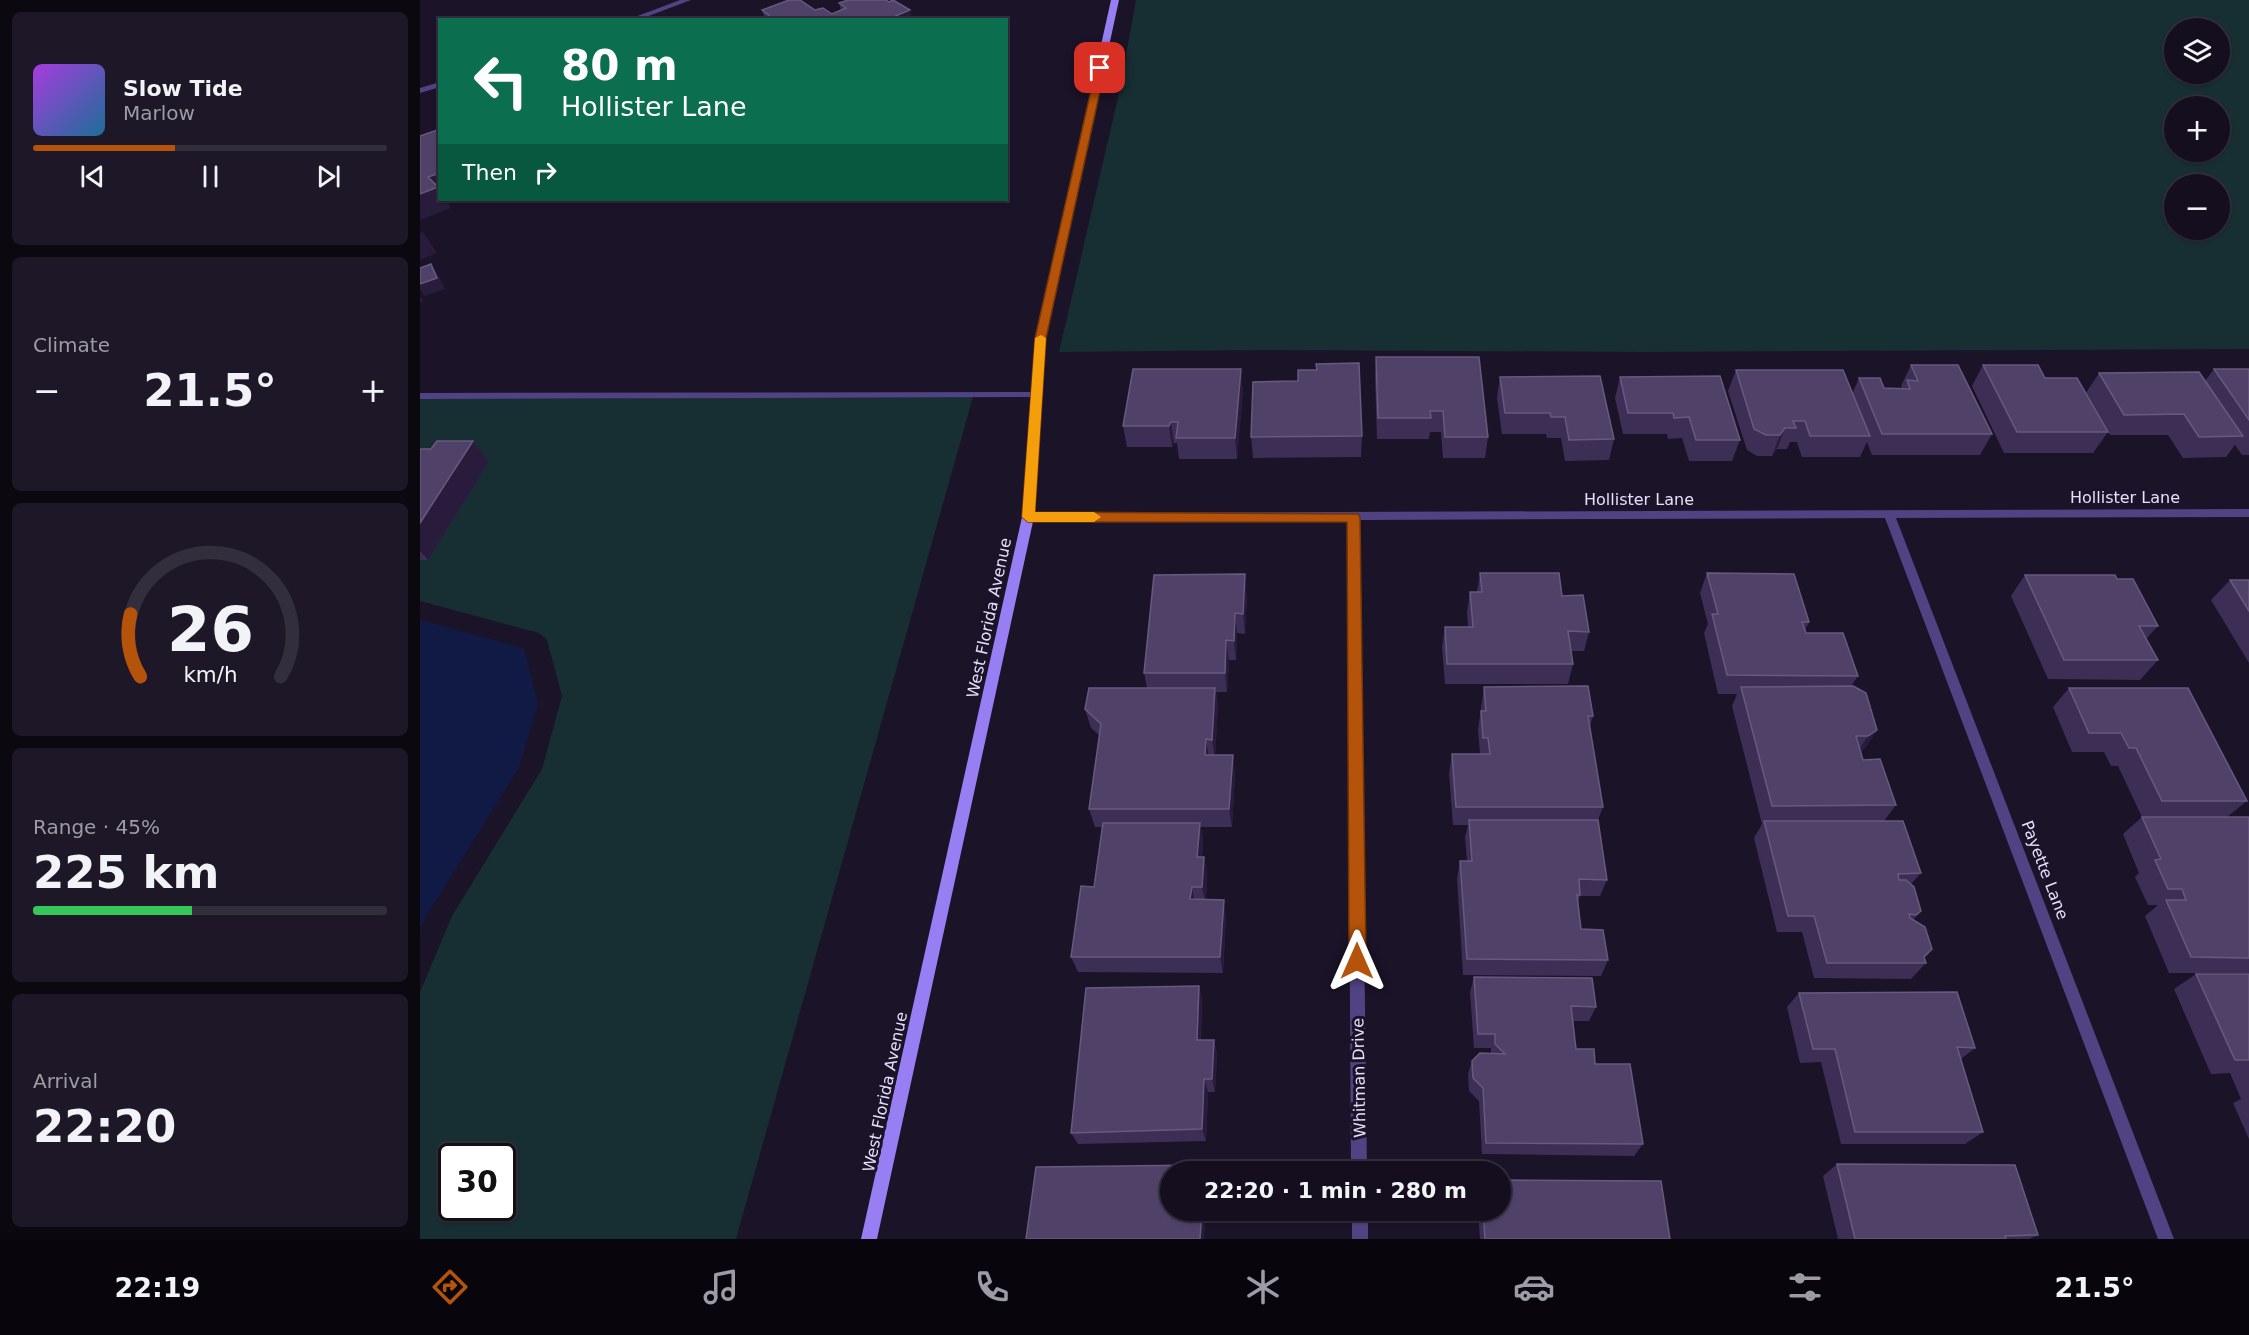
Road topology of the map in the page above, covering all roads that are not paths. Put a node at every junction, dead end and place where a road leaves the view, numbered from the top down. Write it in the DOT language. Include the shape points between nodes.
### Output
graph roads {
  1 [pos="687,0"];
  2 [pos="1115,0"];
  3 [pos="636,18"];
  4 [pos="438,85"];
  5 [pos="420,91"];
  6 [pos="1037,394"];
  7 [pos="420,396"];
  8 [pos="2249,513"];
  9 [pos="1889,515"];
  10 [pos="1028,517"];
  11 [pos="1353,517"];
  12 [pos="1359,1161"];
  13 [pos="1360,1221"];
  14 [pos="869,1239"];
  15 [pos="1360,1239"];
  16 [pos="2166,1239"];
  1 -- 3 [label="street"];
  2 -- 6 [label="street, West Florida Avenue" via="1041,338"];
  4 -- 5 [label="street"];
  6 -- 7 [label="street"];
  6 -- 10 [label="street, West Florida Avenue"];
  8 -- 9 [label="street, Hollister Lane"];
  9 -- 11 [label="street, Hollister Lane"];
  9 -- 16 [label="street, Payette Lane"];
  10 -- 11 [label="street, Hollister Lane"];
  10 -- 14 [label="street, West Florida Avenue"];
  11 -- 12 [label="street, Whitman Drive"];
  13 -- 15 [label="street"];
}
